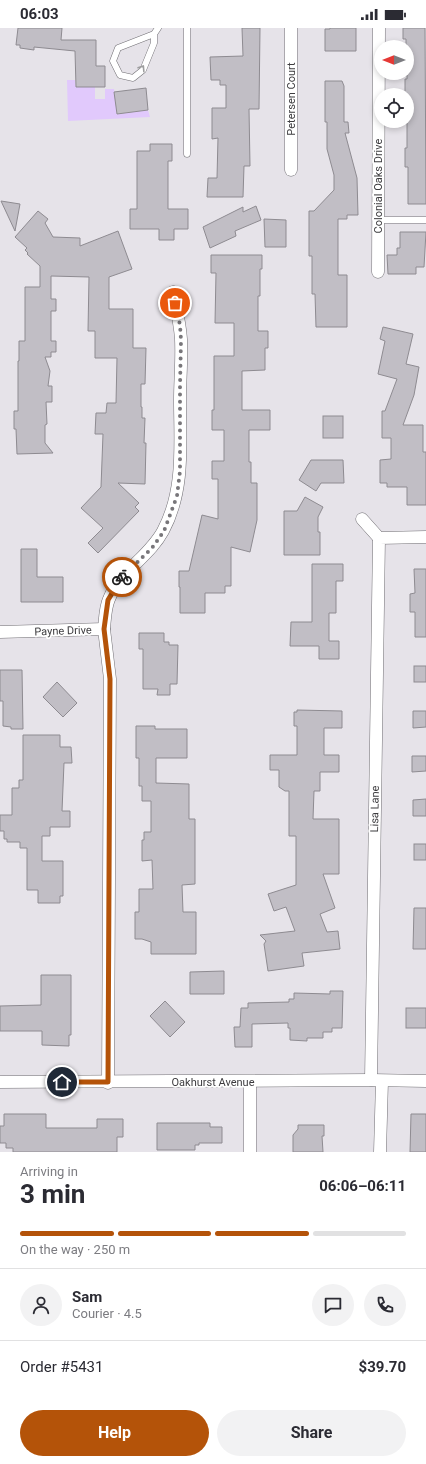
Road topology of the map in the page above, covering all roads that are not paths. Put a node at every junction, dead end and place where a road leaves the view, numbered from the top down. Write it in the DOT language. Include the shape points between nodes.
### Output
graph roads {
  1 [pos="158,28"];
  2 [pos="187,28"];
  3 [pos="291,28"];
  4 [pos="379,28"];
  5 [pos="154,34"];
  6 [pos="187,154"];
  7 [pos="291,170"];
  8 [pos="378,220"];
  9 [pos="426,220"];
  10 [pos="378,272"];
  11 [pos="173,292"];
  12 [pos="362,519"];
  13 [pos="426,537"];
  14 [pos="379,538"];
  15 [pos="104,629"];
  16 [pos="0,632"];
  17 [pos="376,1080"];
  18 [pos="250,1081"];
  19 [pos="426,1081"];
  20 [pos="0,1082"];
  21 [pos="108,1082"];
  22 [pos="250,1152"];
  23 [pos="380,1152"];
  1 -- 5 [label="lane"];
  2 -- 6 [label="lane"];
  3 -- 7 [label="street, Petersen Court"];
  4 -- 8 [label="street, Colonial Oaks Drive"];
  5 -- 5 [label="lane, one-way" via="118,48 113,61 120,74 133,78 143,70 154,43"];
  8 -- 9 [label="lane"];
  8 -- 10 [label="street, Colonial Oaks Drive"];
  11 -- 15 [label="street" via="181,340 180,471 177,496 164,531 152,548 122,576 108,600"];
  12 -- 14 [label="street"];
  13 -- 14 [label="street"];
  14 -- 17 [label="street, Lisa Lane"];
  15 -- 16 [label="street, Payne Drive"];
  15 -- 21 [label="street, Payne Drive" via="110,679"];
  17 -- 18 [label="street, Oakhurst Avenue"];
  17 -- 19 [label="street, Oakhurst Avenue"];
  17 -- 23 [label="street, Lisa Lane"];
  18 -- 21 [label="street, Oakhurst Avenue"];
  18 -- 22 [label="street"];
  20 -- 21 [label="street, Oakhurst Avenue"];
}
